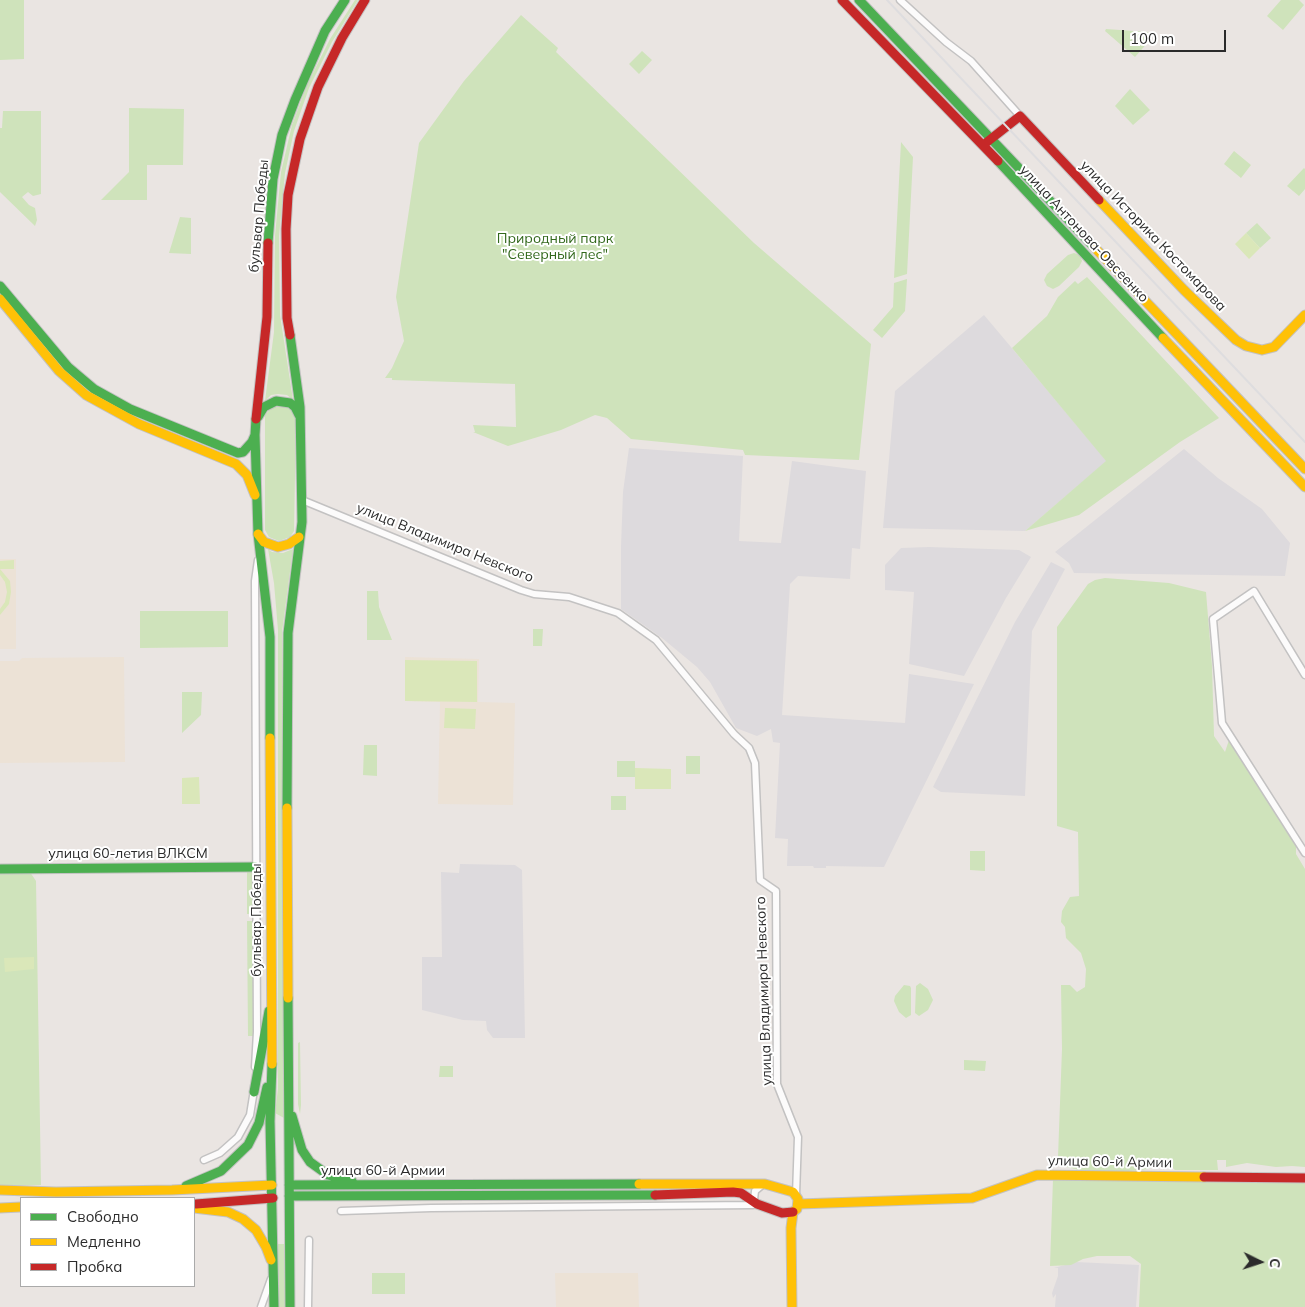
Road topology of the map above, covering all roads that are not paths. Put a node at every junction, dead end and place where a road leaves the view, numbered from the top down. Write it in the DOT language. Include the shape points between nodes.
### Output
graph roads {
  1 [pos="345,0"];
  2 [pos="364,0"];
  3 [pos="842,0"];
  4 [pos="858,0"];
  5 [pos="900,0"];
  6 [pos="1020,116"];
  7 [pos="987,142"];
  8 [pos="0,286"];
  9 [pos="0,298"];
  10 [pos="1305,315"];
  11 [pos="301,418"];
  12 [pos="256,419"];
  13 [pos="256,436"];
  14 [pos="1305,469"];
  15 [pos="1305,486"];
  16 [pos="256,500"];
  17 [pos="302,500"];
  18 [pos="258,534"];
  19 [pos="299,537"];
  20 [pos="259,551"];
  21 [pos="1305,675"];
  22 [pos="1305,853"];
  23 [pos="255,867"];
  24 [pos="0,869"];
  25 [pos="271,1001"];
  26 [pos="272,1060"];
  27 [pos="254,1092"];
  28 [pos="288,1099"];
  29 [pos="204,1160"];
  30 [pos="1305,1178"];
  31 [pos="473,1184"];
  32 [pos="765,1184"];
  33 [pos="272,1185"];
  34 [pos="289,1185"];
  35 [pos="366,1185"];
  36 [pos="0,1190"];
  37 [pos="172,1190"];
  38 [pos="796,1195"];
  39 [pos="289,1196"];
  40 [pos="473,1196"];
  41 [pos="273,1198"];
  42 [pos="754,1203"];
  43 [pos="799,1204"];
  44 [pos="195,1206"];
  45 [pos="195,1206"];
  46 [pos="0,1208"];
  47 [pos="20,1208"];
  48 [pos="341,1211"];
  49 [pos="793,1212"];
  50 [pos="309,1240"];
  51 [pos="274,1269"];
  52 [pos="261,1307"];
  53 [pos="274,1307"];
  54 [pos="290,1307"];
  55 [pos="308,1307"];
  56 [pos="792,1307"];
  1 -- 12 [label="main road, бульвар Победы" via="326,31 295,100 278,152 273,179 267,258 267,317"];
  2 -- 11 [label="main road, бульвар Победы" via="318,87 300,139 288,196 287,318"];
  3 -- 7 [label="main road, улица Антонова-Овсеенко"];
  4 -- 7 [label="main road, улица Антонова-Овсеенко" via="930,74"];
  5 -- 6 [label="street, улица Историка Костомарова" via="971,60"];
  6 -- 7 [label="main road"];
  6 -- 10 [label="main road, улица Историка Костомарова" via="1184,290 1236,340 1262,350 1274,347"];
  7 -- 14 [label="main road, улица Антонова-Овсеенко" via="1182,338"];
  7 -- 15 [label="main road, улица Антонова-Овсеенко" via="1113,285"];
  8 -- 13 [label="main road" via="68,367 94,389 143,416 238,453 248,448"];
  9 -- 16 [label="main road" via="59,371 86,395 139,424 236,464 247,475"];
  11 -- 12 [label="main road" via="290,403 276,400 264,407"];
  11 -- 17 [label="main road, бульвар Победы"];
  12 -- 13 [label="main road, бульвар Победы"];
  13 -- 16 [label="main road, бульвар Победы"];
  16 -- 18 [label="main road, бульвар Победы"];
  17 -- 19 [label="main road, бульвар Победы"];
  17 -- 38 [label="street, улица Владимира Невского" via="521,590 569,597 618,613 656,640 749,748 755,763 760,880 776,891 777,1084 798,1137"];
  18 -- 19 [label="main road" via="270,546 278,547"];
  18 -- 20 [label="main road, бульвар Победы"];
  19 -- 28 [label="main road, бульвар Победы" via="288,632"];
  20 -- 23 [label="street" via="255,581"];
  20 -- 25 [label="main road, бульвар Победы" via="270,637"];
  21 -- 22 [label="street" via="1254,591 1213,619 1222,723"];
  23 -- 24 [label="main road, улица 60-летия ВЛКСМ"];
  23 -- 27 [label="street" via="257,1032"];
  25 -- 26 [label="main road, бульвар Победы"];
  25 -- 27 [label="main road"];
  26 -- 33 [label="main road, бульвар Победы"];
  26 -- 37 [label="main road" via="266,1099 248,1145 221,1171"];
  27 -- 29 [label="street" via="250,1115 238,1137 220,1153"];
  28 -- 34 [label="main road, бульвар Победы"];
  28 -- 35 [label="main road" via="296,1136 310,1162 328,1175"];
  30 -- 43 [label="main road, улица 60-й Армии" via="1037,1175 972,1198"];
  31 -- 32 [label="main road, улица 60-й Армии"];
  31 -- 35 [label="main road, улица 60-й Армии"];
  31 -- 40 [label="main road"];
  32 -- 38 [label="main road"];
  32 -- 42 [label="street" via="757,1188 753,1195"];
  33 -- 34 [label="main road, улица 60-й Армии"];
  33 -- 37 [label="main road, улица 60-й Армии"];
  33 -- 41 [label="main road, бульвар Победы"];
  34 -- 35 [label="main road, улица 60-й Армии"];
  34 -- 39 [label="main road, бульвар Победы"];
  36 -- 37 [label="main road, улица 60-й Армии"];
  38 -- 43 [label="main road, улица Владимира Невского"];
  39 -- 40 [label="main road, улица 60-й Армии"];
  39 -- 41 [label="main road, улица 60-й Армии"];
  39 -- 54 [label="main road, бульвар Победы"];
  40 -- 42 [label="main road, улица 60-й Армии" via="732,1192"];
  41 -- 44 [label="main road, улица 60-й Армии"];
  41 -- 51 [label="main road, бульвар Победы"];
  42 -- 48 [label="street"];
  42 -- 49 [label="main road, улица 60-й Армии" via="782,1213"];
  43 -- 49 [label="main road"];
  45 -- 51 [label="main road" via="228,1212 251,1224 262,1240"];
  46 -- 47 [label="main road"];
  49 -- 56 [label="main road"];
  50 -- 55 [label="street"];
  51 -- 52 [label="street"];
  51 -- 53 [label="main road, бульвар Победы"];
}
